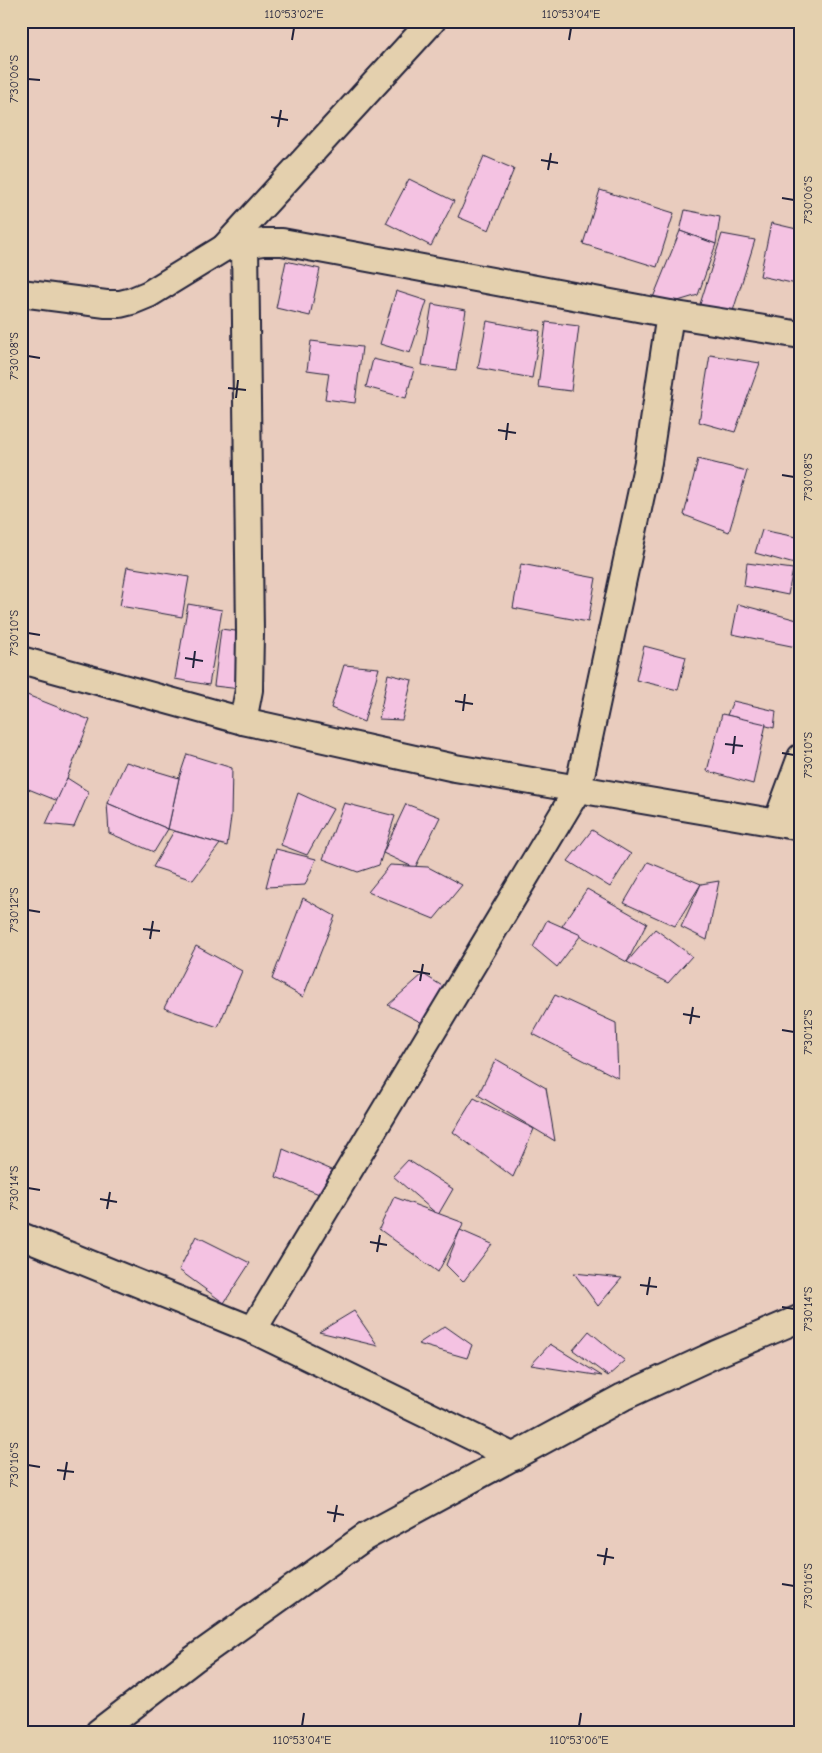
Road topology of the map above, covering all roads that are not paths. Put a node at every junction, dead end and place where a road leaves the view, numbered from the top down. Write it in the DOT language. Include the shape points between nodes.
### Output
graph roads {
  1 [pos="432,21"];
  2 [pos="234,246"];
  3 [pos="21,293"];
  4 [pos="670,314"];
  5 [pos="801,335"];
  6 [pos="21,660"];
  7 [pos="243,721"];
  8 [pos="801,757"];
  9 [pos="578,789"];
  10 [pos="789,824"];
  11 [pos="21,1236"];
  12 [pos="801,1318"];
  13 [pos="253,1330"];
  14 [pos="514,1457"];
  15 [pos="99,1732"];
  1 -- 2 [label="street"];
  2 -- 3 [label="street" via="149,294 120,304"];
  2 -- 4 [label="street" via="282,242"];
  2 -- 7 [label="street" via="250,633 249,690"];
  4 -- 5 [label="street"];
  4 -- 9 [label="street" via="648,462"];
  6 -- 7 [label="street"];
  7 -- 9 [label="street" via="455,768"];
  8 -- 10 [label="street"];
  9 -- 10 [label="street"];
  9 -- 13 [label="street"];
  11 -- 13 [label="street"];
  12 -- 14 [label="street" via="623,1397"];
  13 -- 14 [label="street"];
  14 -- 15 [label="street" via="366,1537 194,1659"];
}
